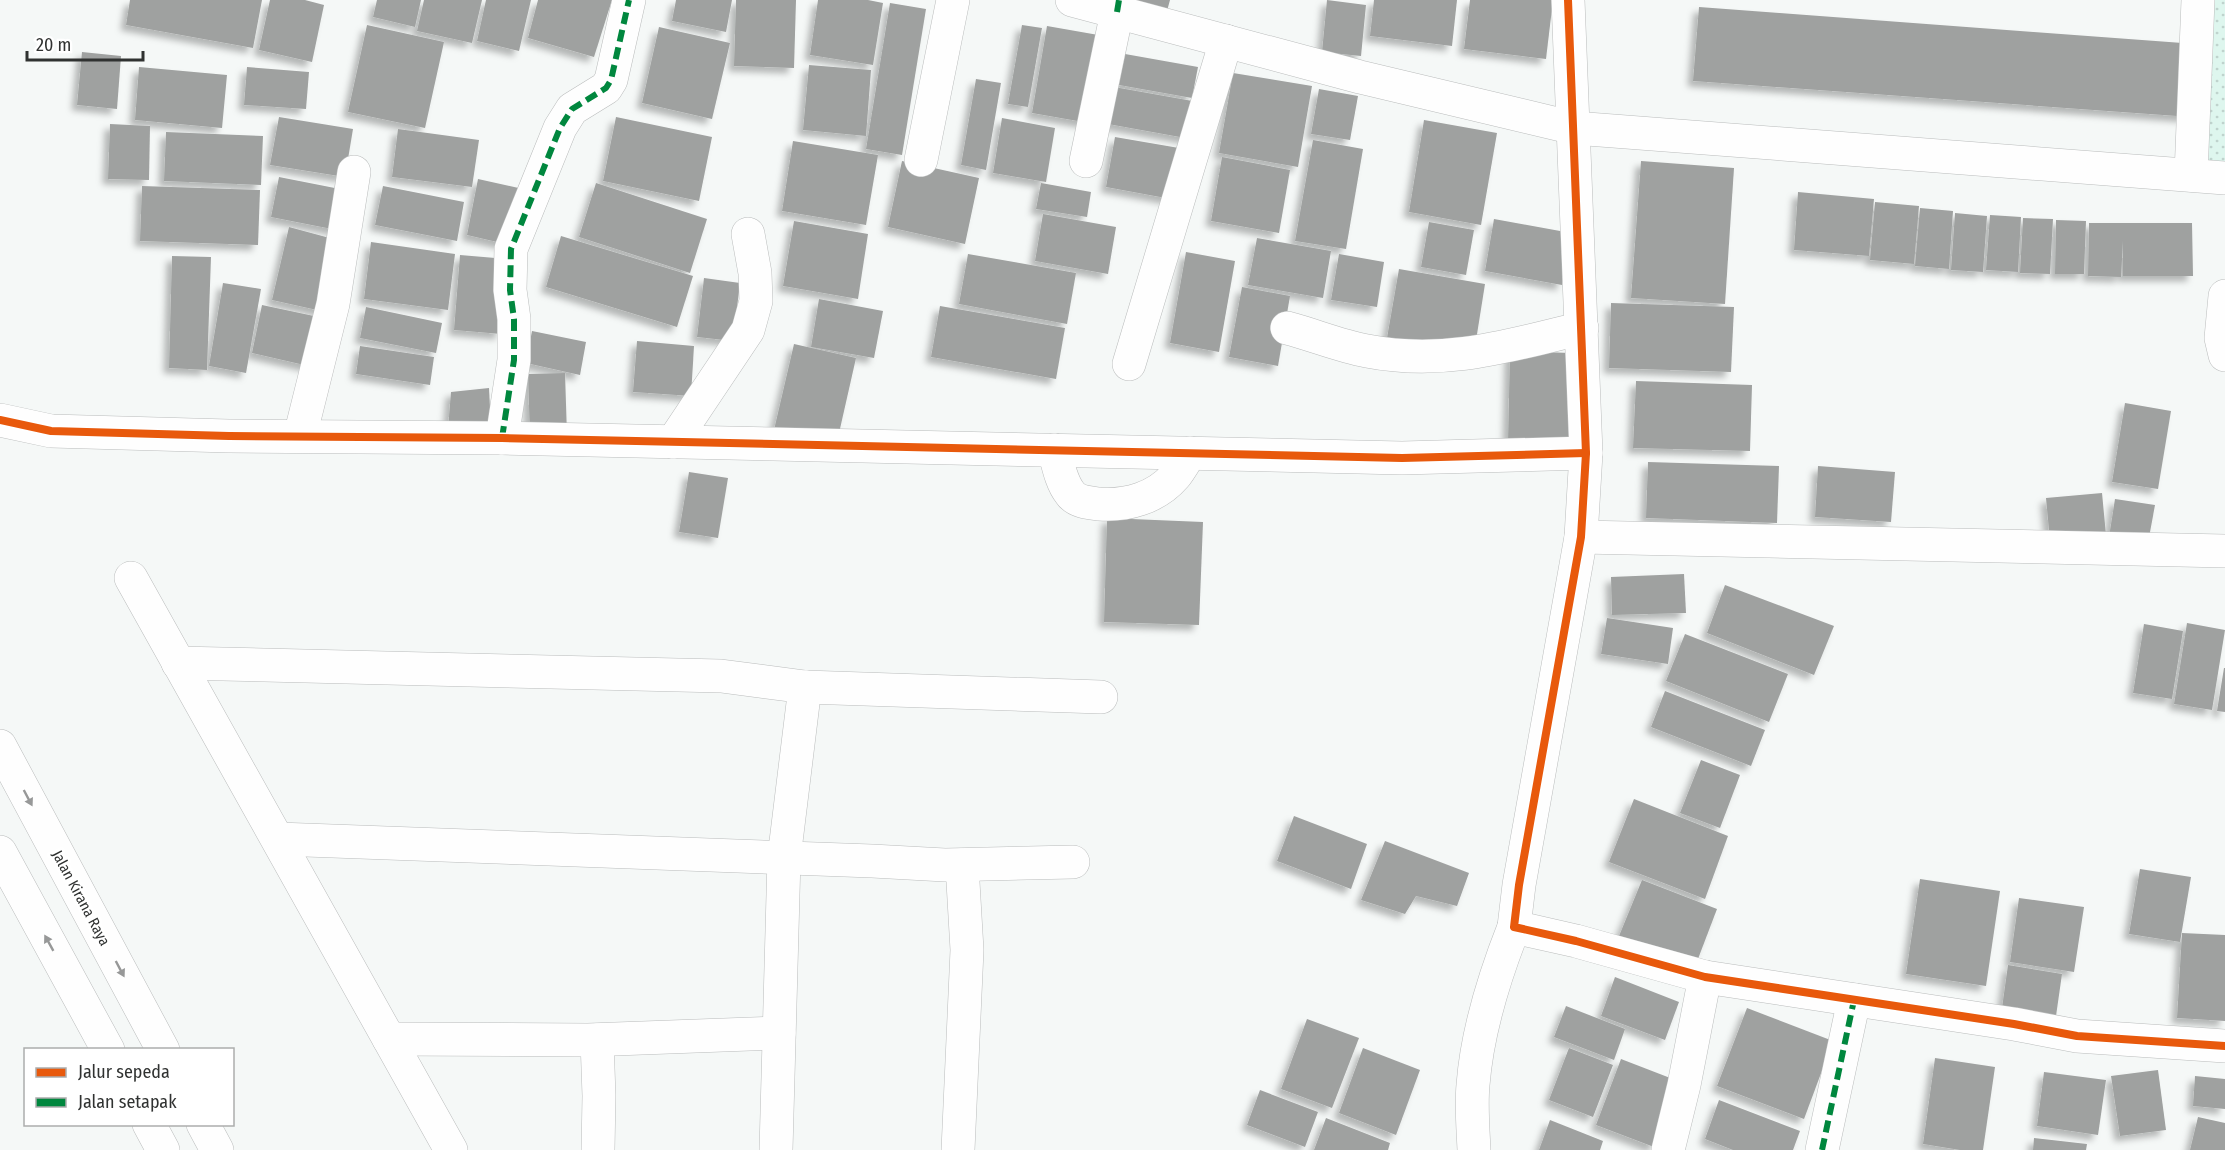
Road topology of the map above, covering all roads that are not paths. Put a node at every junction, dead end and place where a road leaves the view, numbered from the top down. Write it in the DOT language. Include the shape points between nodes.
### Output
graph roads {
  1 [pos="629,0"];
  2 [pos="953,0"];
  3 [pos="1072,0"];
  4 [pos="1568,0"];
  5 [pos="2198,0"];
  6 [pos="1117,12"];
  7 [pos="1226,41"];
  8 [pos="1574,128"];
  9 [pos="921,160"];
  10 [pos="1086,162"];
  11 [pos="354,172"];
  12 [pos="2191,176"];
  13 [pos="2225,178"];
  14 [pos="748,234"];
  15 [pos="2225,296"];
  16 [pos="1287,328"];
  17 [pos="1582,328"];
  18 [pos="2225,355"];
  19 [pos="1129,364"];
  20 [pos="0,420"];
  21 [pos="300,436"];
  22 [pos="502,438"];
  23 [pos="673,442"];
  24 [pos="1054,450"];
  25 [pos="1190,453"];
  26 [pos="1586,453"];
  27 [pos="1581,537"];
  28 [pos="2225,551"];
  29 [pos="131,578"];
  30 [pos="178,663"];
  31 [pos="805,687"];
  32 [pos="1101,697"];
  33 [pos="0,746"];
  34 [pos="278,839"];
  35 [pos="0,852"];
  36 [pos="784,858"];
  37 [pos="1073,862"];
  38 [pos="962,865"];
  39 [pos="1514,927"];
  40 [pos="1705,977"];
  41 [pos="1854,1000"];
  42 [pos="779,1033"];
  43 [pos="389,1039"];
  44 [pos="597,1040"];
  45 [pos="2225,1046"];
  46 [pos="107,1048"];
  47 [pos="162,1048"];
  48 [pos="150,1126"];
  49 [pos="204,1126"];
  50 [pos="163,1150"];
  51 [pos="217,1150"];
  52 [pos="452,1150"];
  53 [pos="598,1150"];
  54 [pos="776,1150"];
  55 [pos="958,1150"];
  56 [pos="1473,1150"];
  57 [pos="1668,1150"];
  58 [pos="1822,1150"];
  1 -- 22 [label="street" via="611,80 572,109 560,128 511,249 514,360"];
  2 -- 9 [label="street"];
  3 -- 6 [label="street"];
  4 -- 8 [label="street"];
  5 -- 12 [label="street"];
  6 -- 7 [label="street"];
  6 -- 10 [label="street"];
  7 -- 8 [label="street"];
  7 -- 19 [label="street"];
  8 -- 12 [label="street"];
  8 -- 17 [label="street"];
  11 -- 21 [label="street" via="333,304"];
  12 -- 13 [label="street"];
  14 -- 23 [label="street" via="756,301 748,330"];
  15 -- 18 [label="street" via="2221,338"];
  16 -- 17 [label="street" via="1366,351 1411,356 1481,352"];
  17 -- 26 [label="street"];
  20 -- 21 [label="street" via="51,432"];
  21 -- 22 [label="street"];
  22 -- 23 [label="street"];
  23 -- 24 [label="street"];
  24 -- 25 [label="street"];
  24 -- 25 [label="street" via="1070,495 1086,503 1108,505 1135,502 1157,491 1174,477"];
  25 -- 26 [label="street" via="1402,458"];
  26 -- 27 [label="street"];
  27 -- 28 [label="street"];
  27 -- 39 [label="street"];
  29 -- 30 [label="street"];
  30 -- 31 [label="street" via="721,676"];
  30 -- 34 [label="street"];
  31 -- 32 [label="street"];
  31 -- 36 [label="street"];
  33 -- 47 [label="street, Jalan Kirana Raya, one-way"];
  34 -- 36 [label="street"];
  34 -- 43 [label="street"];
  46 -- 35 [label="street, one-way"];
  36 -- 38 [label="street"];
  36 -- 42 [label="street"];
  37 -- 38 [label="street"];
  38 -- 55 [label="street" via="967,951"];
  39 -- 40 [label="street"];
  39 -- 56 [label="street" via="1476,1058 1472,1086"];
  40 -- 41 [label="street"];
  40 -- 57 [label="street"];
  41 -- 45 [label="street" via="2077,1036"];
  41 -- 58 [label="street"];
  42 -- 44 [label="street"];
  42 -- 54 [label="street"];
  43 -- 44 [label="street"];
  43 -- 52 [label="street"];
  44 -- 53 [label="street"];
  48 -- 50 [label="street"];
  49 -- 51 [label="street"];
}
